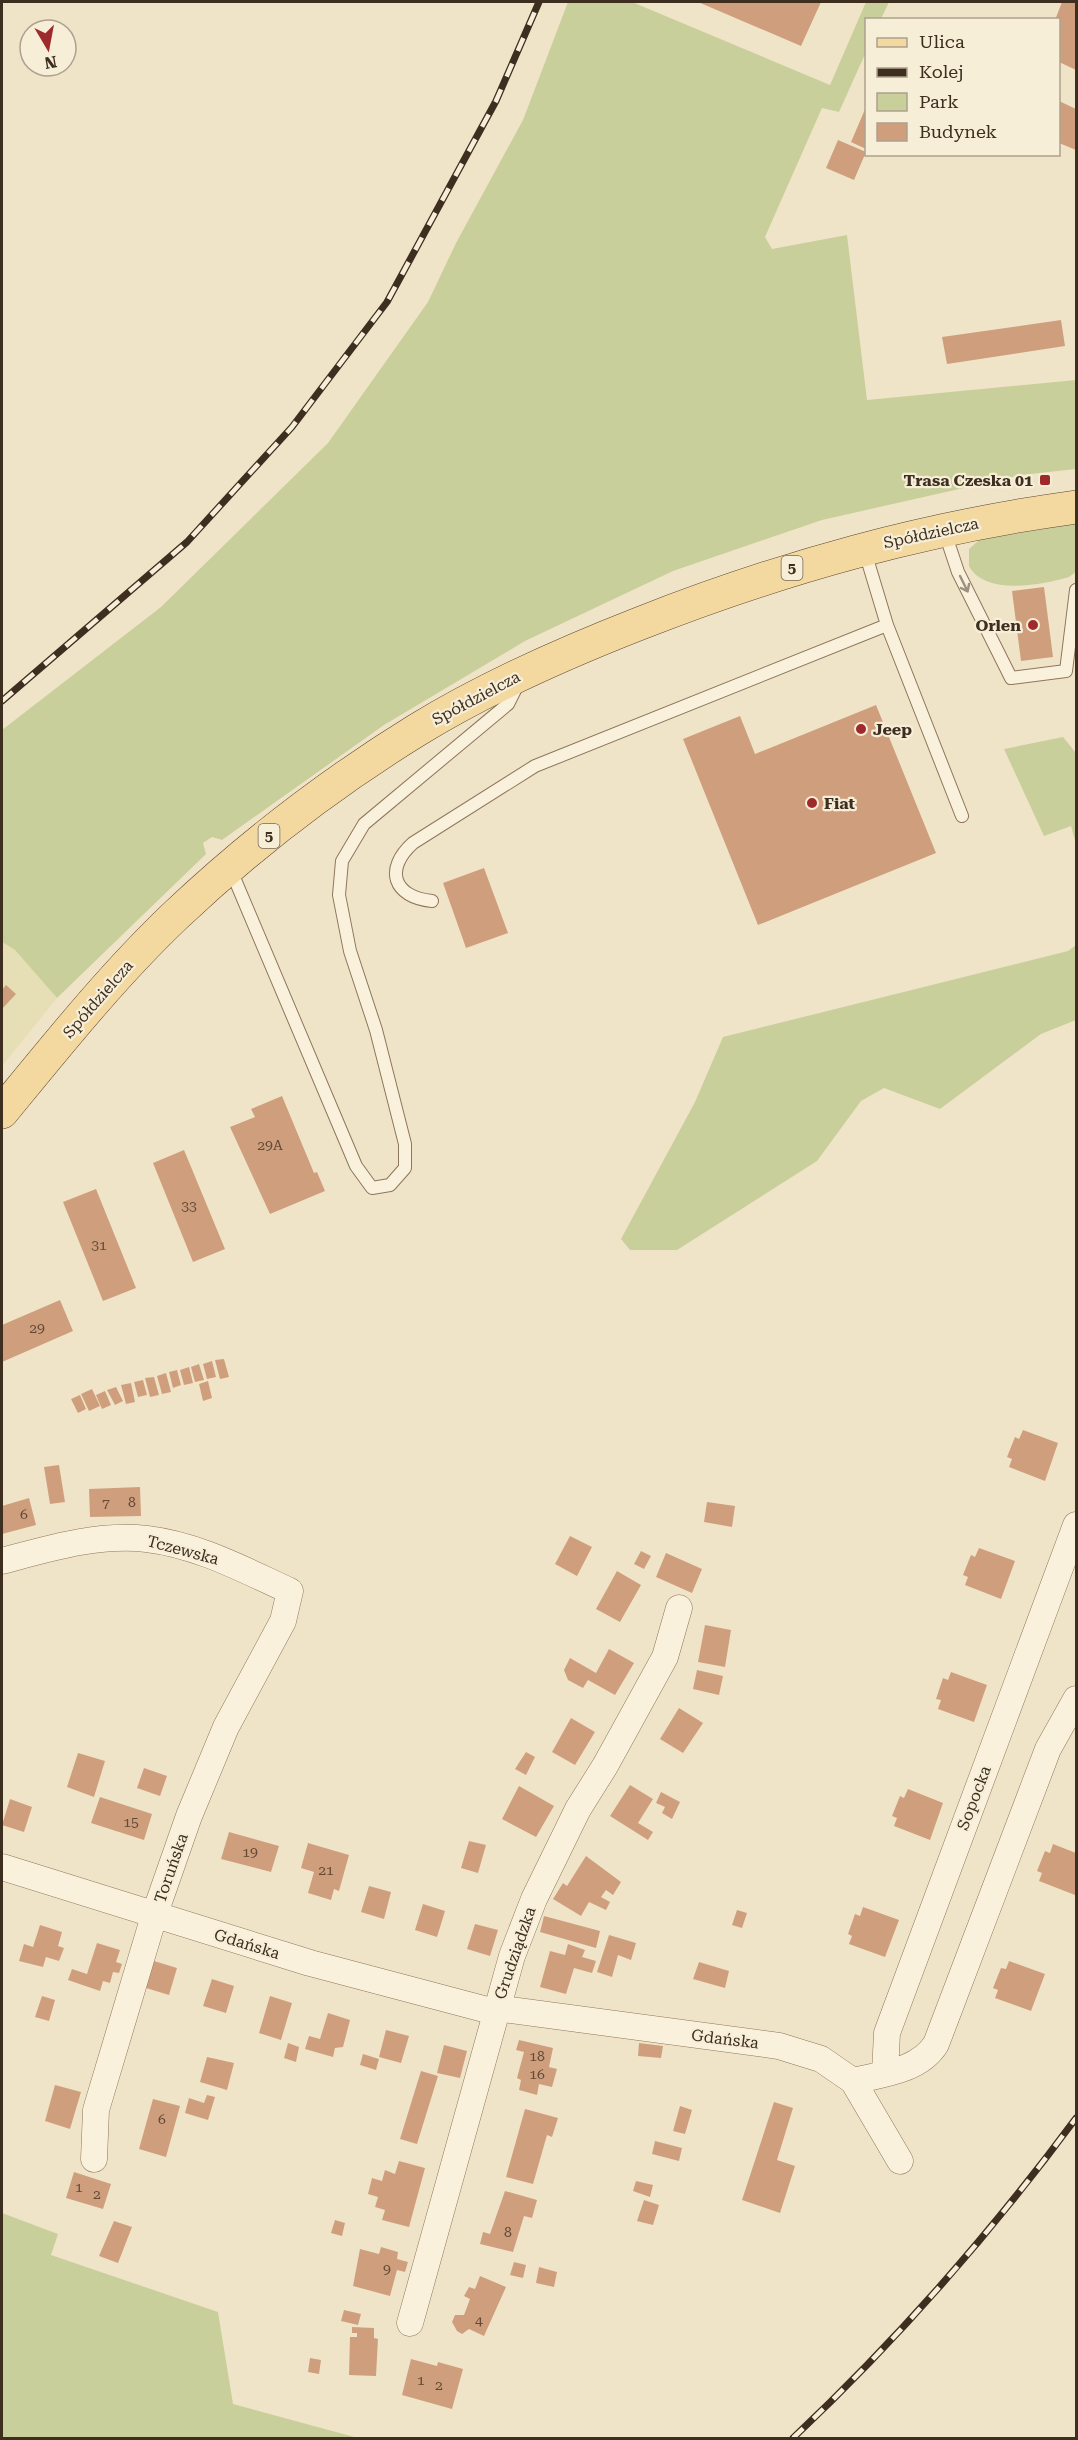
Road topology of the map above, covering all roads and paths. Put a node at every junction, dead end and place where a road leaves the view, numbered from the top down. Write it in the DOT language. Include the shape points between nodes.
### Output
graph roads {
  1 [pos="1077,507"];
  2 [pos="944,529"];
  3 [pos="864,548"];
  4 [pos="1077,590"];
  5 [pos="887,625"];
  6 [pos="524,673"];
  7 [pos="962,816"];
  8 [pos="225,862"];
  9 [pos="432,901"];
  10 [pos="2,1112"];
  11 [pos="1077,1525"];
  12 [pos="2,1561"];
  13 [pos="290,1591"];
  14 [pos="679,1608"];
  15 [pos="1077,1699"];
  16 [pos="2,1867"];
  17 [pos="154,1916"];
  18 [pos="496,2010"];
  19 [pos="885,2073"];
  20 [pos="853,2081"];
  21 [pos="93,2158"];
  22 [pos="900,2161"];
  23 [pos="410,2323"];
  1 -- 2 [label="main road, Spółdzielcza / 5"];
  2 -- 3 [label="main road, Spółdzielcza / 5"];
  2 -- 4 [label="lane, one-way" via="958,572 1011,678 1066,670"];
  3 -- 5 [label="lane"];
  3 -- 6 [label="main road, Spółdzielcza / 5" via="721,591"];
  5 -- 7 [label="lane"];
  5 -- 9 [label="lane" via="535,766 399,855 395,871 399,885 407,894"];
  6 -- 8 [label="main road, Spółdzielcza / 5" via="383,751"];
  6 -- 8 [label="lane" via="508,704 364,824 342,861 339,895 350,951 376,1030 405,1144 405,1168 390,1185 372,1188 356,1166"];
  8 -- 10 [label="main road, Spółdzielcza / 5" via="103,992"];
  11 -- 19 [label="street, Sopocka" via="886,2032"];
  12 -- 13 [label="street, Tczewska" via="85,1542 147,1539 208,1554"];
  13 -- 17 [label="street, Toruńska" via="283,1621 226,1727"];
  14 -- 18 [label="street, Grudziądzka" via="665,1657 578,1809 534,1899"];
  15 -- 19 [label="street" via="1048,1749 936,2044 923,2060"];
  16 -- 17 [label="street, Gdańska"];
  17 -- 18 [label="street, Gdańska" via="310,1963"];
  17 -- 21 [label="street, Toruńska" via="96,2110"];
  18 -- 20 [label="street, Gdańska" via="779,2046 821,2059"];
  18 -- 23 [label="street, Grudziądzka"];
  19 -- 20 [label="street"];
  20 -- 22 [label="street, Gdańska"];
}
